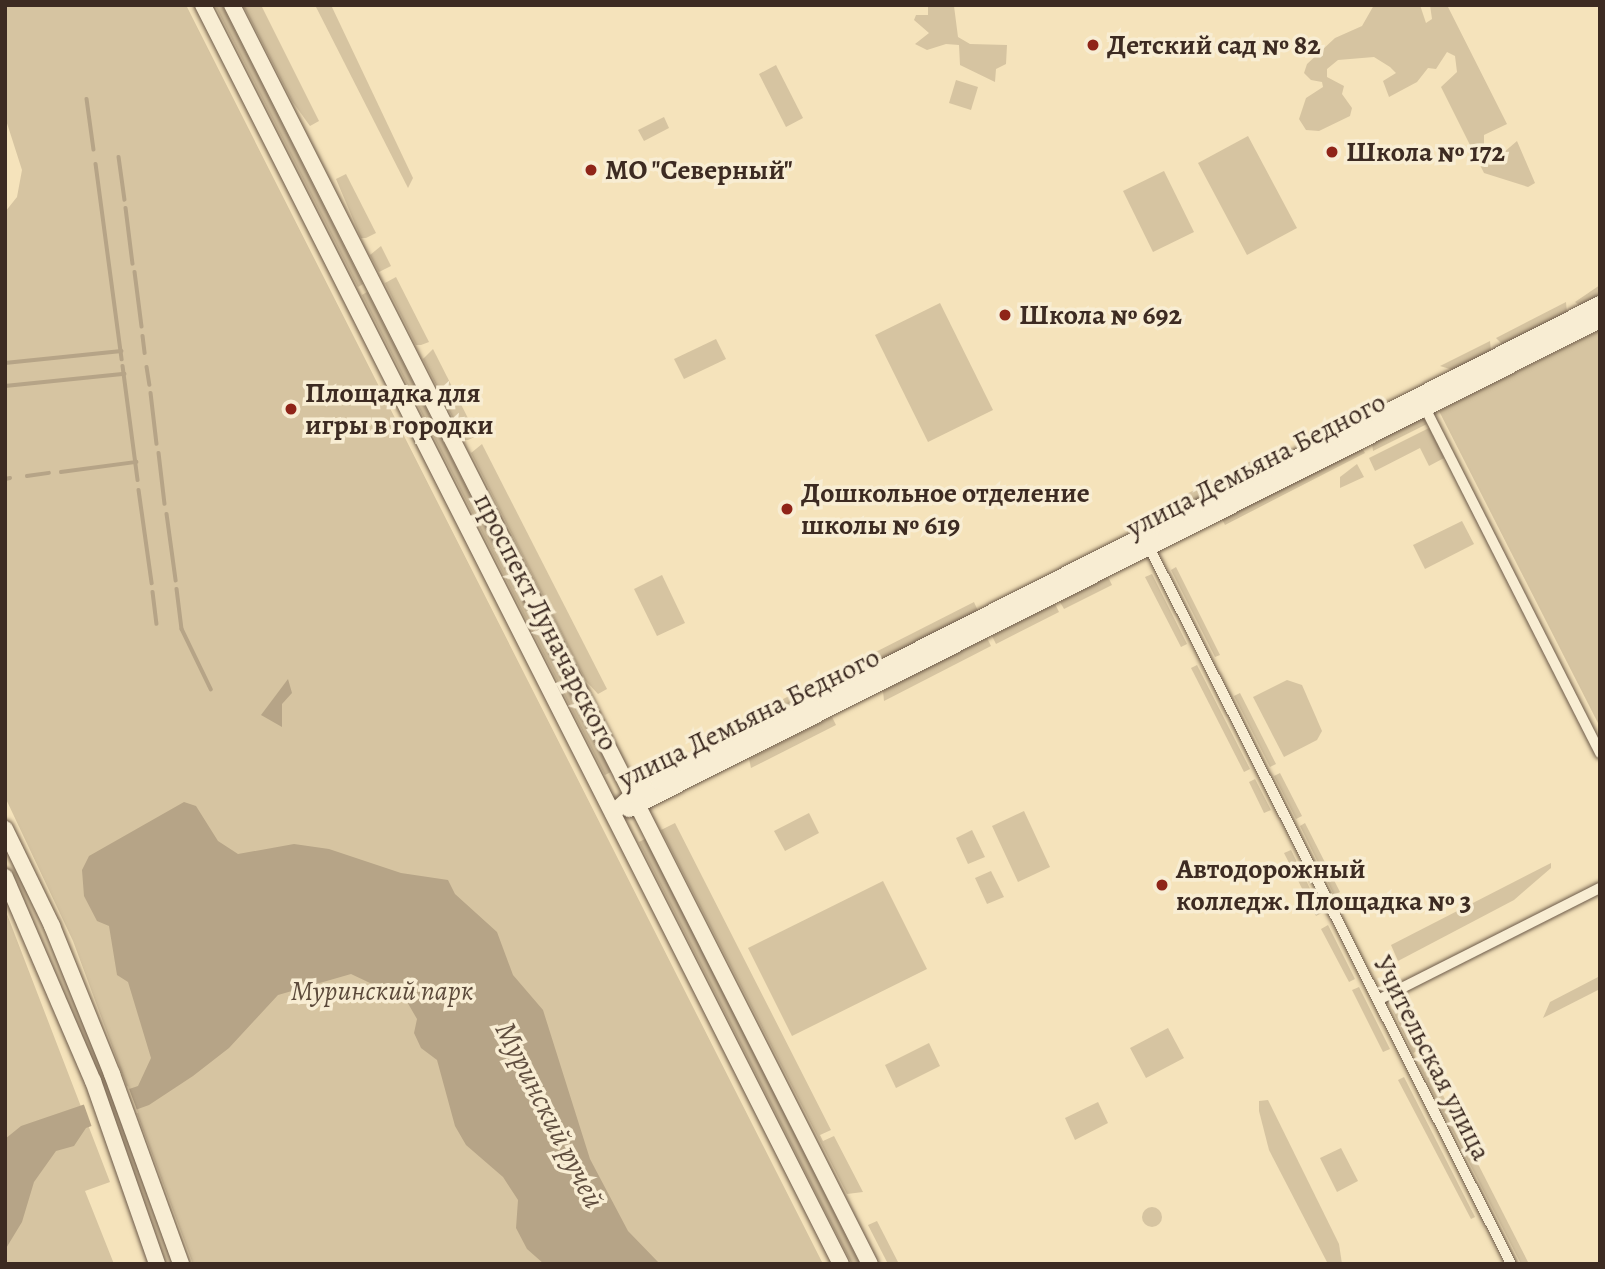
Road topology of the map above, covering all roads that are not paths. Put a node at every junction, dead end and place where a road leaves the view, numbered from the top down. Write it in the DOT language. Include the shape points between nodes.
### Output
graph roads {
  1 [pos="203,5"];
  2 [pos="232,5"];
  3 [pos="1600,304"];
  4 [pos="1600,320"];
  5 [pos="1422,402"];
  6 [pos="1146,542"];
  7 [pos="1600,753"];
  8 [pos="635,801"];
  9 [pos="613,813"];
  10 [pos="5,829"];
  11 [pos="5,877"];
  12 [pos="1600,888"];
  13 [pos="1378,1000"];
  14 [pos="157,1264"];
  15 [pos="181,1264"];
  16 [pos="841,1264"];
  17 [pos="870,1264"];
  18 [pos="1511,1264"];
  1 -- 9 [label="main road, проспект Луначарского"];
  2 -- 8 [label="main road, проспект Луначарского"];
  3 -- 5 [label="main road, улица Демьяна Бедного"];
  4 -- 5 [label="main road, улица Демьяна Бедного"];
  5 -- 6 [label="main road, улица Демьяна Бедного"];
  5 -- 7 [label="street"];
  6 -- 8 [label="main road, улица Демьяна Бедного"];
  6 -- 13 [label="street, Учительская улица"];
  8 -- 9 [label="main road, улица Демьяна Бедного"];
  8 -- 17 [label="main road, проспект Луначарского"];
  9 -- 16 [label="main road, проспект Луначарского"];
  10 -- 15 [label="main road" via="52,926 112,1074"];
  11 -- 14 [label="main road" via="93,1081"];
  12 -- 13 [label="street"];
  13 -- 18 [label="street, Учительская улица"];
}
